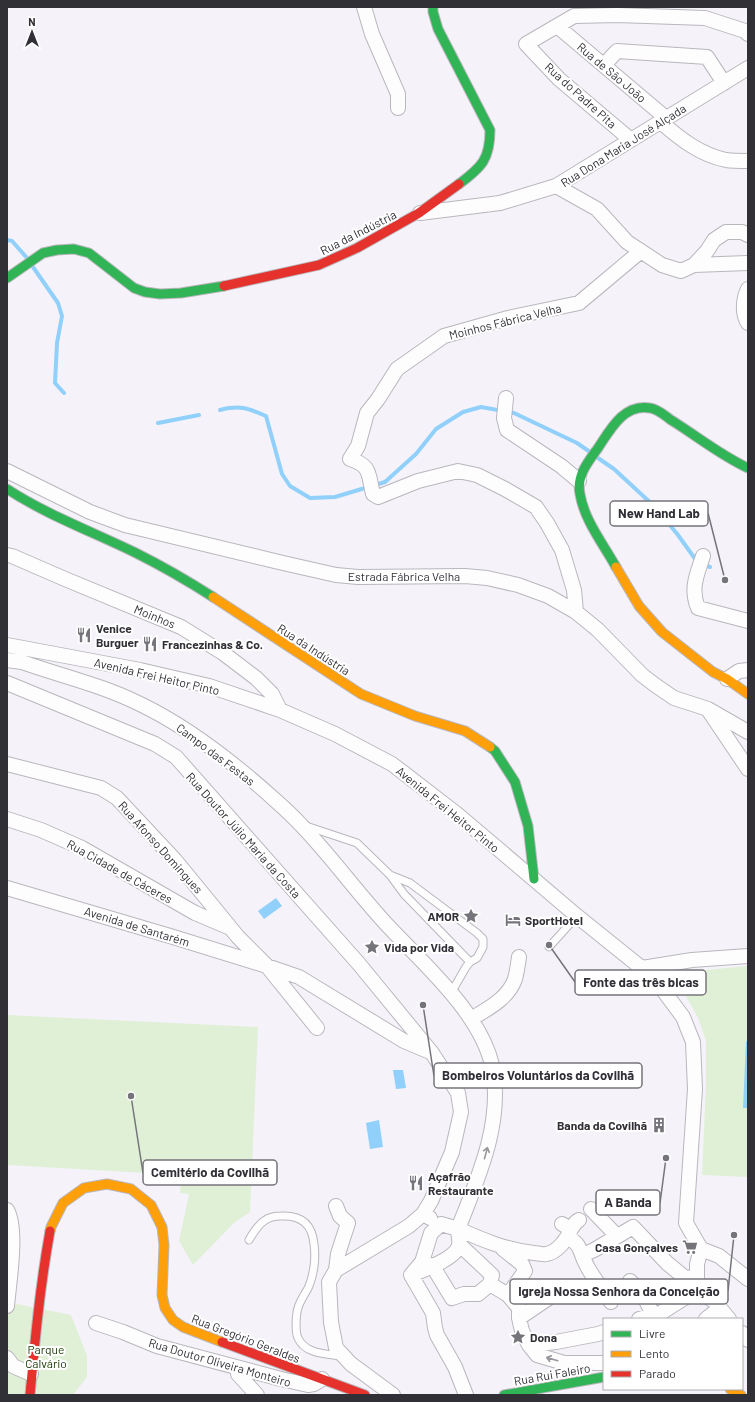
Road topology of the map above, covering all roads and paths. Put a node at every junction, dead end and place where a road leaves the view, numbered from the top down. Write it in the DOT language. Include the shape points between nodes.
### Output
graph roads {
  1 [pos="364,7"];
  2 [pos="433,7"];
  3 [pos="557,26"];
  4 [pos="748,34"];
  5 [pos="604,65"];
  6 [pos="748,68"];
  7 [pos="724,83"];
  8 [pos="398,108"];
  9 [pos="664,120"];
  10 [pos="631,140"];
  11 [pos="748,161"];
  12 [pos="556,186"];
  13 [pos="419,213"];
  14 [pos="748,235"];
  15 [pos="641,252"];
  16 [pos="748,263"];
  17 [pos="694,266"];
  18 [pos="7,278"];
  19 [pos="748,289"];
  20 [pos="748,323"];
  21 [pos="506,398"];
  22 [pos="748,468"];
  23 [pos="7,471"];
  24 [pos="580,477"];
  25 [pos="7,489"];
  26 [pos="7,556"];
  27 [pos="703,556"];
  28 [pos="576,612"];
  29 [pos="748,621"];
  30 [pos="7,645"];
  31 [pos="7,660"];
  32 [pos="748,670"];
  33 [pos="727,679"];
  34 [pos="7,683"];
  35 [pos="748,694"];
  36 [pos="280,710"];
  37 [pos="708,710"];
  38 [pos="748,732"];
  39 [pos="7,764"];
  40 [pos="748,769"];
  41 [pos="7,819"];
  42 [pos="301,825"];
  43 [pos="390,875"];
  44 [pos="534,879"];
  45 [pos="7,888"];
  46 [pos="577,916"];
  47 [pos="230,928"];
  48 [pos="549,947"];
  49 [pos="748,956"];
  50 [pos="519,957"];
  51 [pos="470,962"];
  52 [pos="267,966"];
  53 [pos="642,968"];
  54 [pos="452,993"];
  55 [pos="470,1019"];
  56 [pos="317,1028"];
  57 [pos="432,1053"];
  58 [pos="336,1206"];
  59 [pos="591,1209"];
  60 [pos="7,1210"];
  61 [pos="423,1214"];
  62 [pos="441,1224"];
  63 [pos="458,1229"];
  64 [pos="617,1236"];
  65 [pos="249,1240"];
  66 [pos="459,1244"];
  67 [pos="499,1246"];
  68 [pos="701,1249"];
  69 [pos="583,1255"];
  70 [pos="432,1265"];
  71 [pos="336,1270"];
  72 [pos="411,1275"];
  73 [pos="747,1277"];
  74 [pos="630,1281"];
  75 [pos="490,1284"];
  76 [pos="697,1284"];
  77 [pos="559,1292"];
  78 [pos="508,1295"];
  79 [pos="611,1302"];
  80 [pos="7,1306"];
  81 [pos="720,1308"];
  82 [pos="654,1316"];
  83 [pos="519,1318"];
  84 [pos="644,1318"];
  85 [pos="707,1318"];
  86 [pos="728,1318"];
  87 [pos="96,1323"];
  88 [pos="603,1332"];
  89 [pos="529,1344"];
  90 [pos="344,1356"];
  91 [pos="7,1358"];
  92 [pos="603,1363"];
  93 [pos="238,1368"];
  94 [pos="31,1374"];
  95 [pos="603,1377"];
  96 [pos="322,1379"];
  97 [pos="732,1390"];
  98 [pos="30,1395"];
  99 [pos="257,1395"];
  100 [pos="365,1395"];
  101 [pos="394,1395"];
  102 [pos="466,1395"];
  103 [pos="504,1395"];
  104 [pos="741,1395"];
  1 -- 8 [label="street" via="372,34 398,94"];
  2 -- 13 [label="street, Rua da Indústria" via="438,29 490,130 490,144 486,159 470,176"];
  3 -- 4 [label="street, Rua do Padre Pita" via="574,16 705,18"];
  3 -- 5 [label="street, Rua de São João"];
  3 -- 10 [label="street, Rua do Padre Pita" via="526,44 559,79"];
  5 -- 7 [label="street" via="617,51 707,57"];
  5 -- 9 [label="street, Rua de São João"];
  6 -- 7 [label="street, Rua Dona Maria José Alçada"];
  7 -- 9 [label="street, Rua Dona Maria José Alçada"];
  9 -- 10 [label="street, Rua Dona Maria José Alçada"];
  9 -- 11 [label="street, Rua de São João" via="680,138 702,151 726,160"];
  10 -- 12 [label="street, Rua Dona Maria José Alçada"];
  12 -- 13 [label="street, Rua Dona Maria José Alçada" via="500,203"];
  12 -- 15 [label="street" via="597,210 627,242"];
  13 -- 18 [label="street, Rua da Indústria" via="358,248 319,265 181,294 160,294 134,288 88,253 74,249 43,253"];
  14 -- 17 [label="street" via="742,232 726,232 714,240"];
  15 -- 17 [label="street" via="662,265 680,271"];
  15 -- 28 [label="street, Moinhos Fábrica Velha" via="579,303 508,318 444,336 397,369 367,413 358,446 350,459 361,462 368,471 373,494 378,497 418,481 458,471 477,475 536,507 562,550 574,590"];
  16 -- 17 [label="street"];
  19 -- 20 [label="street" via="744,301 745,318"];
  21 -- 24 [label="street" via="504,418 507,430"];
  22 -- 24 [label="street" via="678,423 646,407 634,408 618,418"];
  23 -- 28 [label="street, Estrada Fábrica Velha" via="90,512 125,525 336,575 487,578 518,585 548,596"];
  24 -- 33 [label="street" via="579,497 585,513 639,606 662,632 713,672"];
  25 -- 44 [label="street, Rua da Indústria" via="27,502 138,554 192,584 360,694 415,716 465,731 494,751 515,782 528,826"];
  26 -- 36 [label="street, Moinhos" via="181,627 223,653 256,678 272,694"];
  27 -- 29 [label="street" via="694,587 694,599 698,608"];
  28 -- 37 [label="street, Estrada Fábrica Velha" via="655,685 674,698"];
  30 -- 36 [label="street, Avenida Frei Heitor Pinto" via="209,686"];
  31 -- 42 [label="street, Campo das Festas" via="22,662 113,692 169,719 244,772"];
  32 -- 33 [label="street" via="739,671"];
  33 -- 35 [label="street"];
  34 -- 57 [label="street, Rua Doutor Júlio Maria da Costa" via="155,744 176,757 359,964"];
  36 -- 44 [label="street, Avenida Frei Heitor Pinto" via="335,734 392,764 457,814"];
  37 -- 38 [label="street, Estrada Fábrica Velha"];
  37 -- 40 [label="street"];
  39 -- 47 [label="street, Rua Afonso Domingues" via="101,788 117,798 175,860"];
  41 -- 47 [label="street, Rua Cidade de Cáceres" via="42,830 82,848 195,913"];
  42 -- 43 [label="lane" via="356,843"];
  42 -- 54 [label="street, Campo das Festas" via="386,924"];
  43 -- 51 [label="lane" via="404,894"];
  43 -- 51 [label="lane" via="410,883 483,939 483,947 477,958"];
  44 -- 46 [label="street, Avenida Frei Heitor Pinto"];
  45 -- 52 [label="street, Avenida de Santarém"];
  46 -- 48 [label="lane"];
  46 -- 53 [label="street, Avenida Frei Heitor Pinto"];
  47 -- 52 [label="street, Rua Afonso Domingues"];
  49 -- 53 [label="street" via="692,960"];
  50 -- 55 [label="street" via="515,979 509,992 491,1007"];
  51 -- 54 [label="lane"];
  52 -- 56 [label="street"];
  52 -- 57 [label="street, Avenida de Santarém" via="299,977 404,1041"];
  53 -- 68 [label="street, Avenida Frei Heitor Pinto" via="654,978 683,1017 693,1042 695,1089 686,1223"];
  54 -- 55 [label="street, Campo das Festas"];
  63 -- 55 [label="street, Campo das Festas, one-way" via="481,1171 495,1108 492,1063 482,1037"];
  57 -- 61 [label="street, Rua Doutor Júlio Maria da Costa" via="458,1093 461,1112 452,1152"];
  58 -- 71 [label="street" via="340,1216 348,1223 338,1254"];
  59 -- 64 [label="street"];
  60 -- 80 [label="street" via="11,1217 12,1236"];
  61 -- 62 [label="street"];
  61 -- 71 [label="street" via="409,1226"];
  62 -- 63 [label="street"];
  62 -- 72 [label="street" via="431,1233 422,1262"];
  63 -- 66 [label="street"];
  63 -- 67 [label="street"];
  64 -- 69 [label="street"];
  64 -- 76 [label="street" via="634,1227 678,1272"];
  65 -- 90 [label="lane" via="264,1220 275,1216 291,1215 300,1218 310,1228 314,1243 314,1260 309,1285 298,1308 298,1338 305,1348"];
  66 -- 70 [label="street" via="448,1258"];
  66 -- 75 [label="street" via="492,1275"];
  67 -- 69 [label="street" via="547,1254 559,1247 570,1227 574,1241"];
  67 -- 78 [label="street" via="522,1264 525,1271"];
  68 -- 73 [label="street" via="719,1256"];
  68 -- 76 [label="street" via="697,1264"];
  69 -- 79 [label="street"];
  70 -- 72 [label="street"];
  70 -- 75 [label="street" via="452,1298 464,1294 478,1294"];
  71 -- 90 [label="street" via="329,1282 331,1322 336,1348"];
  72 -- 102 [label="street" via="433,1313 437,1334 455,1367"];
  74 -- 82 [label="street" via="642,1293"];
  75 -- 78 [label="street"];
  76 -- 81 [label="street"];
  76 -- 82 [label="street"];
  77 -- 83 [label="street"];
  78 -- 83 [label="street" via="519,1308"];
  81 -- 85 [label="street"];
  81 -- 86 [label="street"];
  82 -- 84 [label="street"];
  83 -- 89 [label="street"];
  87 -- 93 [label="street, Rua Doutor Oliveira Monteiro" via="157,1346"];
  88 -- 89 [label="street" via="556,1342"];
  92 -- 89 [label="street, one-way" via="564,1363 537,1355"];
  90 -- 101 [label="street" via="351,1364"];
  91 -- 94 [label="street" via="13,1366"];
  93 -- 96 [label="street, Rua Doutor Oliveira Monteiro" via="308,1385"];
  93 -- 99 [label="street" via="238,1374"];
  94 -- 96 [label="street, Rua Gregório Geraldes" via="51,1227 63,1203 84,1188 107,1184 131,1189 151,1205 162,1227 162,1295 165,1308 173,1320 183,1327"];
  94 -- 98 [label="street, Rua Gregório Geraldes"];
  95 -- 103 [label="street, Rua Rui Faleiro"];
  96 -- 100 [label="street, Rua Gregório Geraldes"];
  97 -- 104 [label="street"];
}
